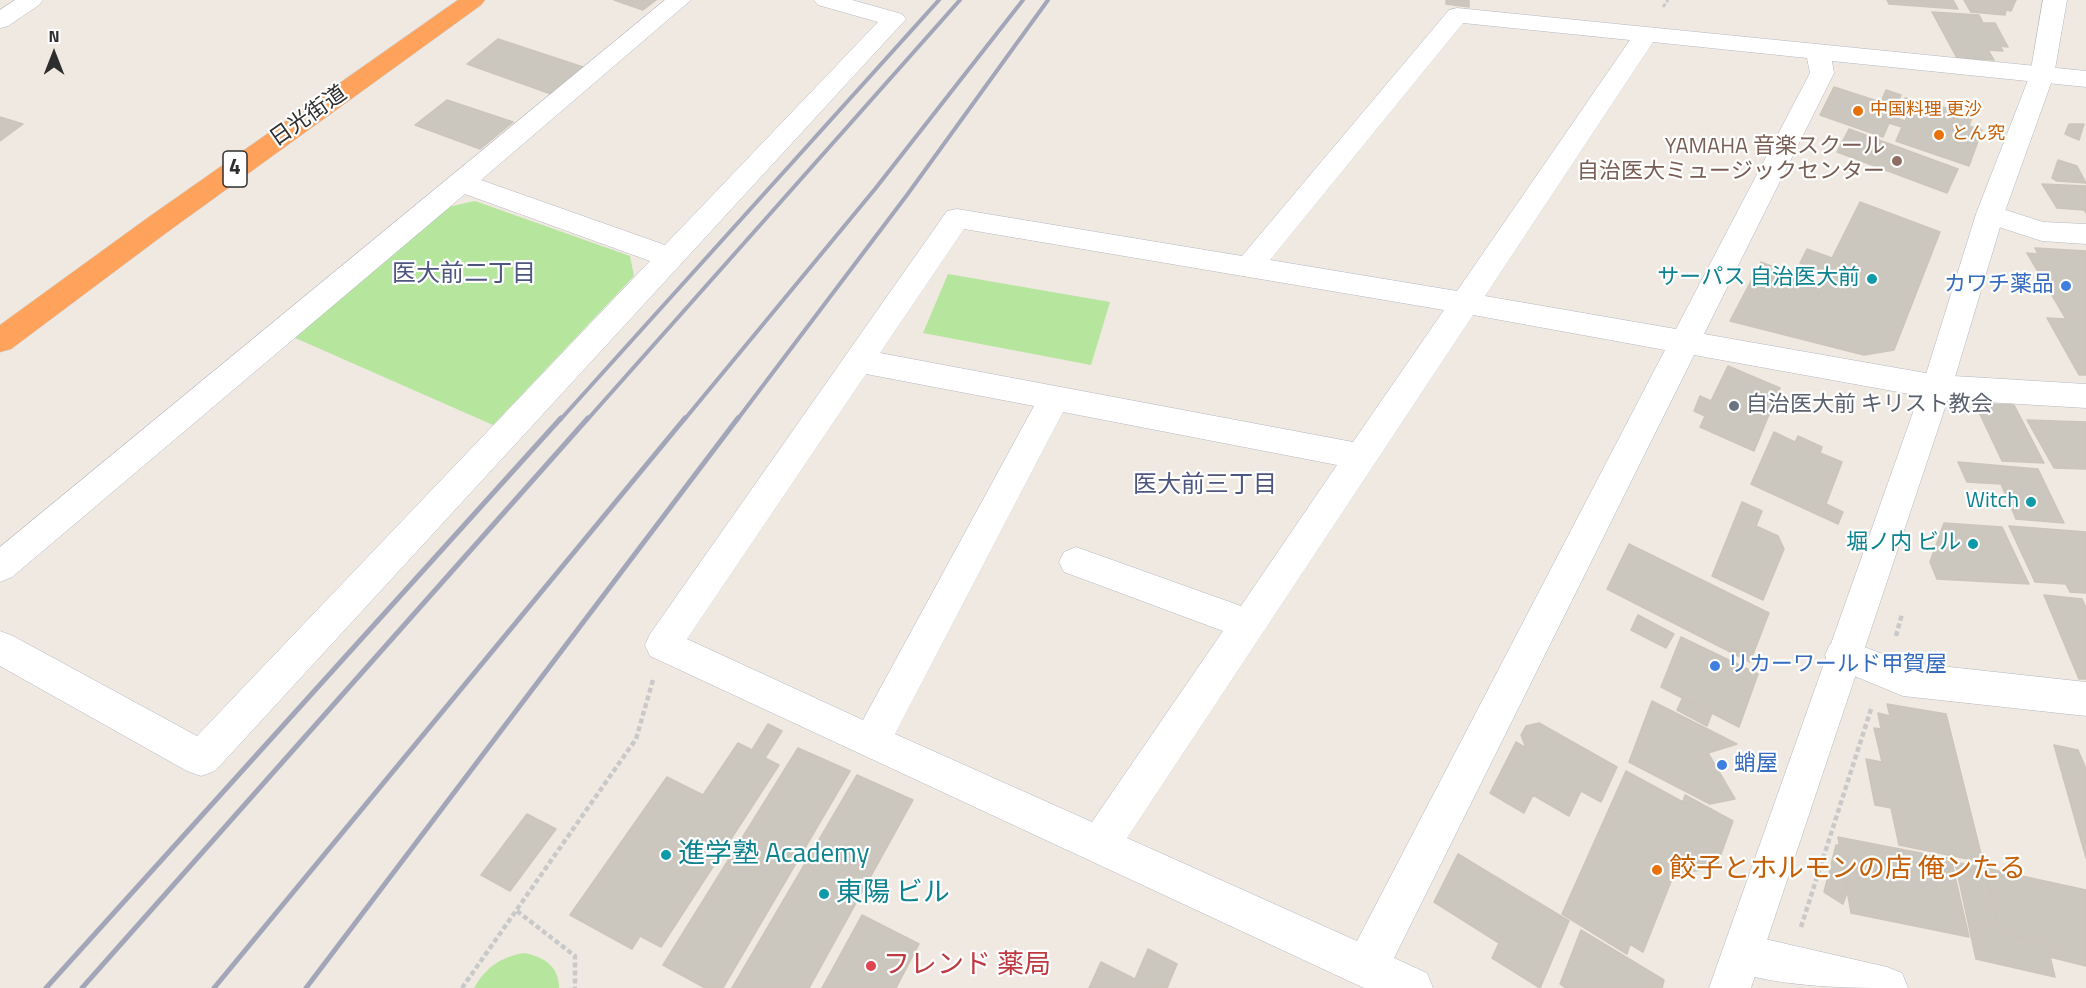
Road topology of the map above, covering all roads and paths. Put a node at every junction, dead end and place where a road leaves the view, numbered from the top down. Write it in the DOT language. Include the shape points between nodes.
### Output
graph roads {
  1 [pos="31,0"];
  2 [pos="473,0"];
  3 [pos="679,0"];
  4 [pos="826,0"];
  5 [pos="2055,0"];
  6 [pos="0,21"];
  7 [pos="1647,33"];
  8 [pos="1818,51"];
  9 [pos="2042,75"];
  10 [pos="2086,79"];
  11 [pos="460,182"];
  12 [pos="1990,214"];
  13 [pos="2086,234"];
  14 [pos="670,258"];
  15 [pos="1249,267"];
  16 [pos="1465,303"];
  17 [pos="0,341"];
  18 [pos="1685,342"];
  19 [pos="859,361"];
  20 [pos="1937,387"];
  21 [pos="2086,396"];
  22 [pos="1055,397"];
  23 [pos="1362,457"];
  24 [pos="1076,562"];
  25 [pos="0,567"];
  26 [pos="1250,625"];
  27 [pos="663,645"];
  28 [pos="0,647"];
  29 [pos="1843,656"];
  30 [pos="2086,699"];
  31 [pos="871,742"];
  32 [pos="1099,846"];
  33 [pos="517,911"];
  34 [pos="1367,966"];
  35 [pos="1736,972"];
  36 [pos="462,988"];
  37 [pos="576,988"];
  38 [pos="1412,988"];
  39 [pos="1887,988"];
  1 -- 6 [label="street"];
  2 -- 17 [label="highway, 日光街道 / 4"];
  3 -- 11 [label="street"];
  4 -- 14 [label="street" via="894,19"];
  5 -- 9 [label="street"];
  7 -- 8 [label="street"];
  7 -- 15 [label="street" via="1457,15"];
  7 -- 16 [label="street"];
  8 -- 9 [label="street"];
  8 -- 18 [label="street" via="1822,73"];
  9 -- 10 [label="street"];
  9 -- 12 [label="street"];
  11 -- 14 [label="street"];
  11 -- 25 [label="street"];
  12 -- 13 [label="street" via="2042,231"];
  12 -- 20 [label="street"];
  14 -- 28 [label="street" via="201,758"];
  15 -- 16 [label="street"];
  15 -- 19 [label="street" via="957,218"];
  16 -- 18 [label="street"];
  16 -- 23 [label="street"];
  18 -- 20 [label="street"];
  18 -- 34 [label="street"];
  19 -- 22 [label="street"];
  19 -- 27 [label="street"];
  20 -- 21 [label="street"];
  20 -- 29 [label="street"];
  22 -- 23 [label="street"];
  22 -- 31 [label="street"];
  23 -- 26 [label="street"];
  24 -- 26 [label="street"];
  26 -- 32 [label="street"];
  27 -- 31 [label="street"];
  27 -- 33 [label="path" via="636,739"];
  29 -- 30 [label="street" via="1903,679"];
  29 -- 35 [label="street"];
  31 -- 32 [label="street"];
  32 -- 34 [label="street"];
  33 -- 36 [label="path"];
  33 -- 37 [label="path" via="575,956"];
  34 -- 38 [label="street"];
  35 -- 39 [label="street"];
}
